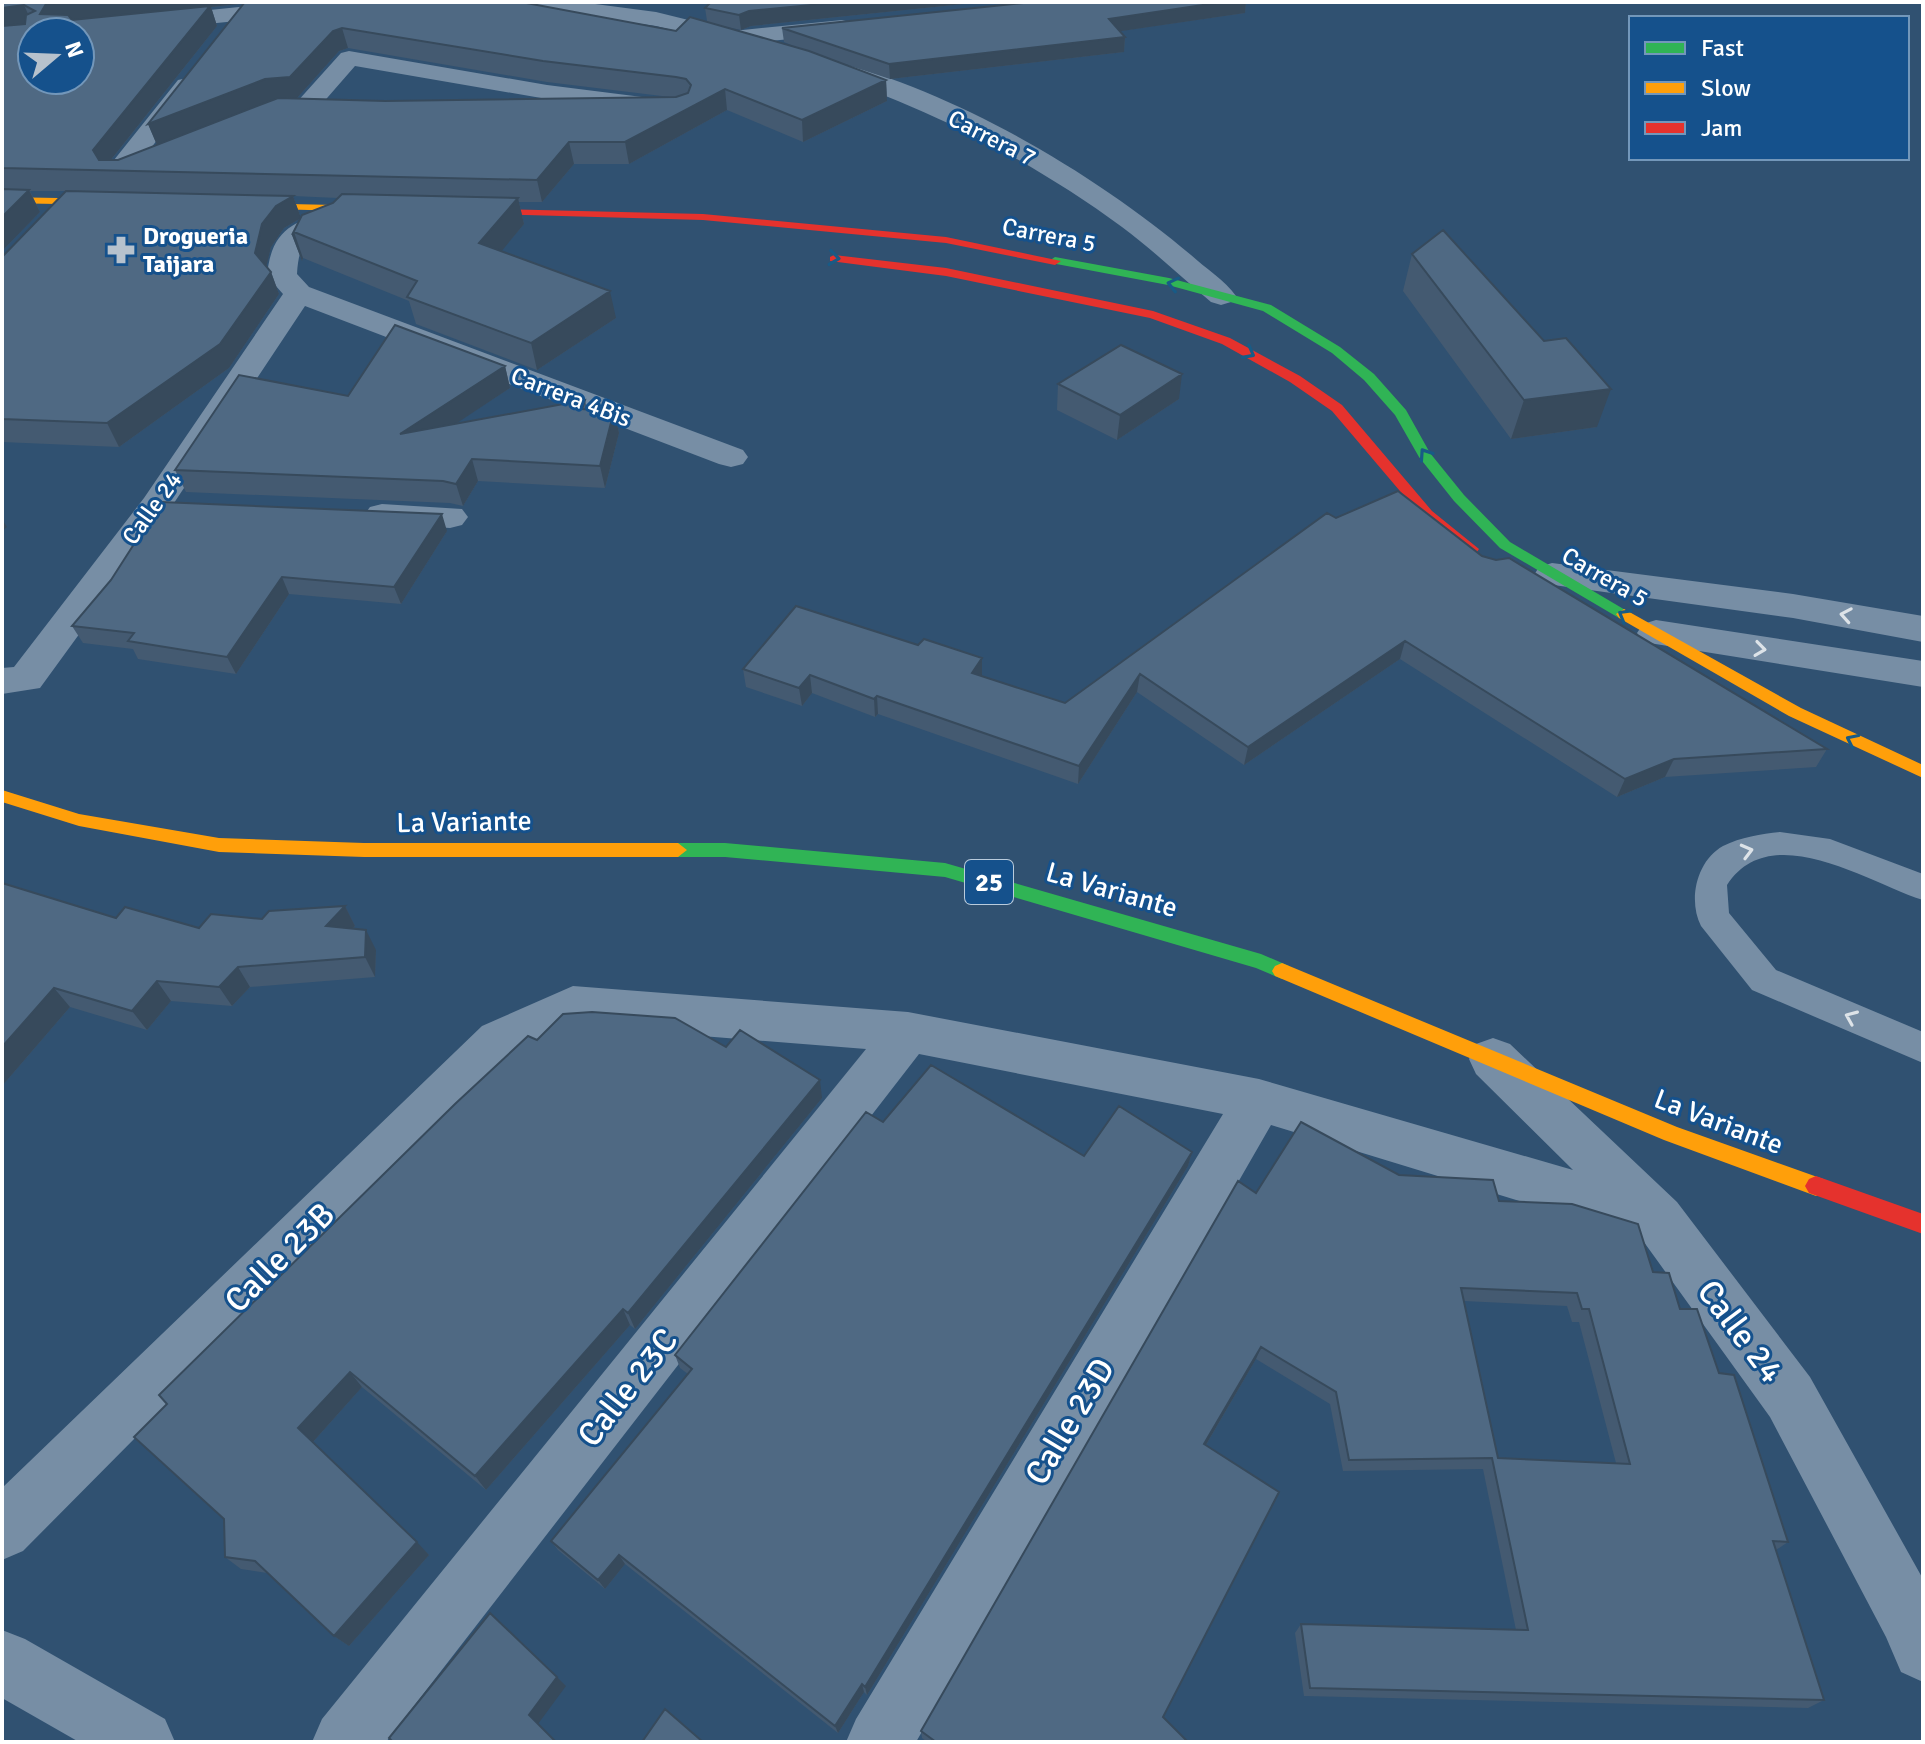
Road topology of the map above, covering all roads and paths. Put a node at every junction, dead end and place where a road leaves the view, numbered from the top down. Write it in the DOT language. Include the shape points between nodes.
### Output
graph roads {
  1 [pos="133,2"];
  2 [pos="352,2"];
  3 [pos="530,2"];
  4 [pos="311,3"];
  5 [pos="245,11"];
  6 [pos="662,11"];
  7 [pos="857,25"];
  8 [pos="122,26"];
  9 [pos="96,29"];
  10 [pos="226,36"];
  11 [pos="733,38"];
  12 [pos="206,61"];
  13 [pos="333,109"];
  14 [pos="509,111"];
  15 [pos="159,157"];
  16 [pos="118,173"];
  17 [pos="2,200"];
  18 [pos="96,202"];
  19 [pos="2,211"];
  20 [pos="333,219"];
  21 [pos="643,234"];
  22 [pos="808,255"];
  23 [pos="290,285"];
  24 [pos="1221,296"];
  25 [pos="731,457"];
  26 [pos="357,513"];
  27 [pos="450,517"];
  28 [pos="1491,564"];
  29 [pos="1552,575"];
  30 [pos="1923,629"];
  31 [pos="1656,633"];
  32 [pos="1923,674"];
  33 [pos="14,680"];
  34 [pos="1923,772"];
  35 [pos="2,796"];
  36 [pos="1923,888"];
  37 [pos="908,1032"];
  38 [pos="1923,1048"];
  39 [pos="1493,1059"];
  40 [pos="1259,1100"];
  41 [pos="1658,1219"];
  42 [pos="1923,1224"];
  43 [pos="2,1530"];
  44 [pos="1923,1650"];
  45 [pos="2,1662"];
  46 [pos="142,1742"];
  47 [pos="345,1742"];
  48 [pos="879,1742"];
  1 -- 8 [label="street"];
  2 -- 4 [label="street"];
  3 -- 6 [label="street, Carrera 7"];
  4 -- 5 [label="street"];
  5 -- 8 [label="street"];
  5 -- 10 [label="street"];
  6 -- 11 [label="street, Carrera 7"];
  7 -- 11 [label="street, Carrera 7"];
  8 -- 9 [label="street"];
  11 -- 24 [label="street, Carrera 7" via="940,111 1038,161 1132,222"];
  12 -- 16 [label="street"];
  13 -- 14 [label="street" via="293,108 349,58 679,108"];
  15 -- 16 [label="street"];
  16 -- 18 [label="street"];
  17 -- 18 [label="street"];
  18 -- 19 [label="street" via="131,208 50,222"];
  20 -- 20 [label="street" via="403,215 223,210"];
  20 -- 23 [label="street, Calle 24" via="296,233 285,249"];
  24 -- 21 [label="street, Carrera 5, one-way" via="946,240 703,217 448,217"];
  22 -- 28 [label="street, one-way" via="946,272 1153,315 1226,341 1337,408 1427,514"];
  23 -- 25 [label="street, Carrera 4Bis"];
  23 -- 33 [label="street, Calle 24" via="172,506"];
  29 -- 24 [label="street, Carrera 5, one-way" via="1505,545 1459,498 1424,454 1401,413 1369,377 1267,308"];
  26 -- 27 [label="street"];
  30 -- 29 [label="street, one-way" via="1793,606"];
  31 -- 29 [label="street, Carrera 5, one-way"];
  31 -- 32 [label="street, one-way"];
  34 -- 31 [label="street, Carrera 5, one-way" via="1795,712"];
  35 -- 39 [label="street, La Variante / 25" via="79,820 219,845 725,850 945,870 1261,962"];
  38 -- 36 [label="lane, one-way" via="1764,980 1713,917 1711,884 1732,855 1781,842 1849,855"];
  37 -- 40 [label="street"];
  37 -- 43 [label="street, Calle 23B" via="573,1006 499,1040"];
  37 -- 47 [label="street, Calle 23C"];
  39 -- 41 [label="street, Calle 24"];
  39 -- 42 [label="street, La Variante / 25" via="1671,1134"];
  40 -- 41 [label="street"];
  40 -- 48 [label="street, Calle 23D"];
  41 -- 44 [label="street, Calle 24" via="1790,1397"];
  45 -- 46 [label="street"];
}
